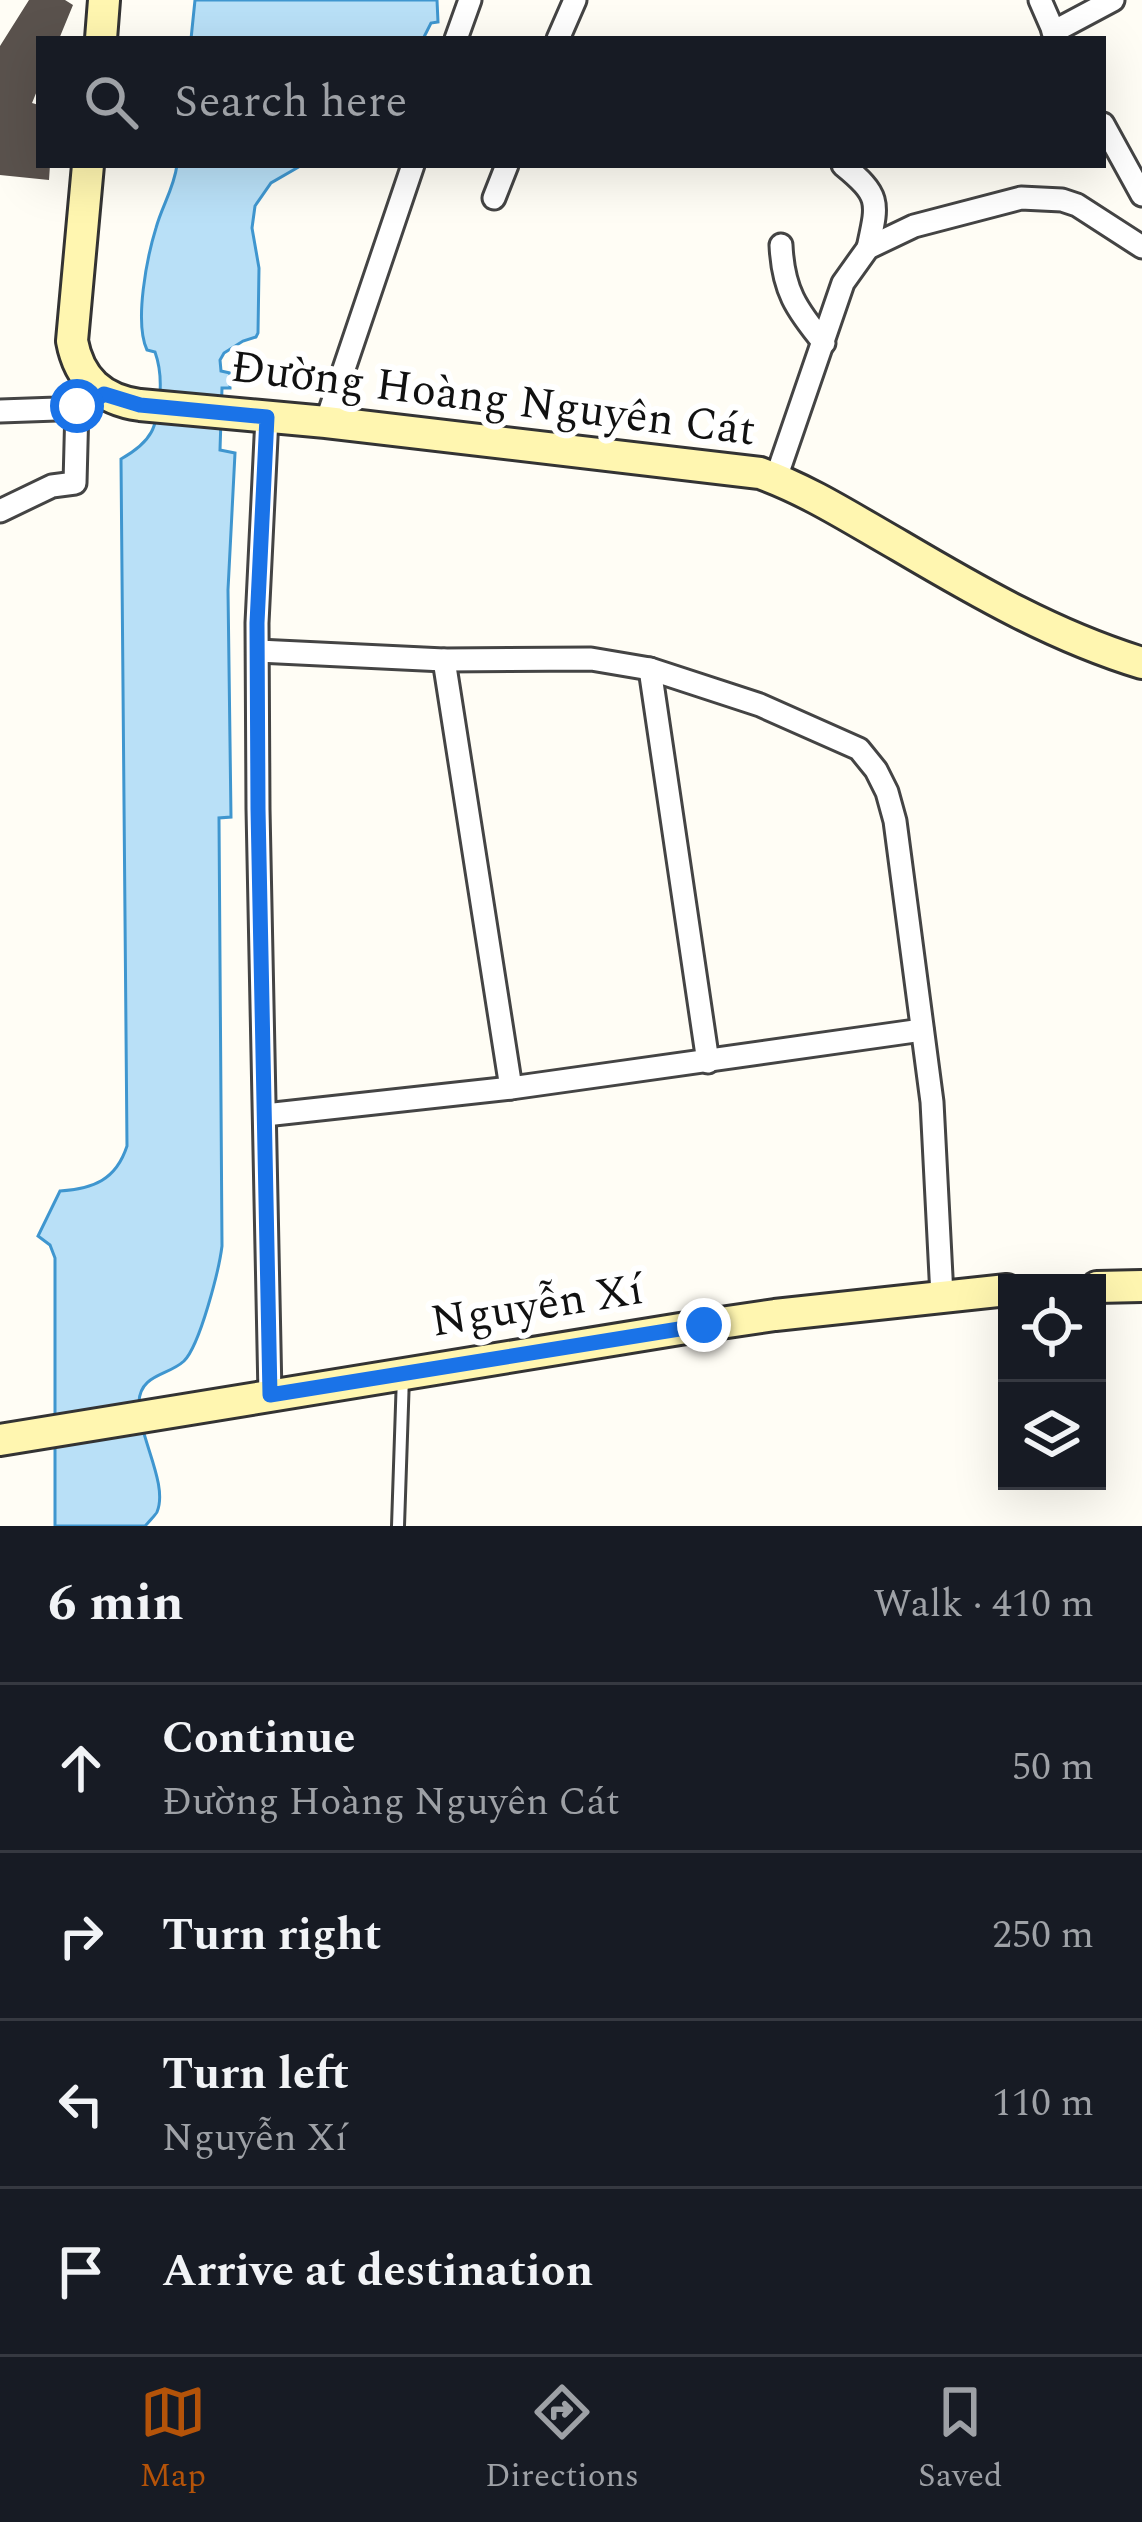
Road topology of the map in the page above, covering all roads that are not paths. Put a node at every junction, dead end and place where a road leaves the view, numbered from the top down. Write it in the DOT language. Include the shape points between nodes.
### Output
graph roads {
  1 [pos="104,0"];
  2 [pos="470,0"];
  3 [pos="575,0"];
  4 [pos="1020,0"];
  5 [pos="1040,0"];
  6 [pos="1113,0"];
  7 [pos="1054,32"];
  8 [pos="100,36"];
  9 [pos="457,36"];
  10 [pos="559,36"];
  11 [pos="1106,129"];
  12 [pos="88,168"];
  13 [pos="412,168"];
  14 [pos="506,168"];
  15 [pos="847,168"];
  16 [pos="1142,195"];
  17 [pos="494,198"];
  18 [pos="781,245"];
  19 [pos="1142,247"];
  20 [pos="868,248"];
  21 [pos="824,343"];
  22 [pos="90,400"];
  23 [pos="0,411"];
  24 [pos="257,416"];
  25 [pos="326,422"];
  26 [pos="776,478"];
  27 [pos="0,511"];
  28 [pos="258,651"];
  29 [pos="444,660"];
  30 [pos="1142,663"];
  31 [pos="650,669"];
  32 [pos="922,1030"];
  33 [pos="708,1062"];
  34 [pos="511,1088"];
  35 [pos="265,1115"];
  36 [pos="1142,1286"];
  37 [pos="1106,1287"];
  38 [pos="998,1291"];
  39 [pos="942,1296"];
  40 [pos="403,1372"];
  41 [pos="270,1395"];
  42 [pos="0,1440"];
  43 [pos="398,1526"];
  1 -- 8 [label="main road"];
  2 -- 9 [label="street"];
  3 -- 10 [label="street"];
  4 -- 7 [label="street"];
  5 -- 7 [label="street"];
  6 -- 7 [label="street"];
  11 -- 16 [label="street"];
  12 -- 22 [label="main road" via="72,341"];
  13 -- 25 [label="street"];
  14 -- 17 [label="street"];
  15 -- 20 [label="street" via="874,197"];
  18 -- 21 [label="street" via="785,285"];
  19 -- 20 [label="street" via="1077,205 1021,198 914,226"];
  20 -- 21 [label="street" via="843,283"];
  21 -- 26 [label="street"];
  22 -- 23 [label="street"];
  22 -- 24 [label="main road, Đường Hoàng Nguyên Cát"];
  22 -- 27 [label="street" via="75,483"];
  24 -- 25 [label="main road, Đường Hoàng Nguyên Cát"];
  24 -- 28 [label="street"];
  25 -- 26 [label="main road, Đường Hoàng Nguyên Cát"];
  26 -- 30 [label="main road, Đường Hoàng Nguyên Cát" via="1003,606"];
  28 -- 29 [label="street"];
  28 -- 35 [label="street"];
  29 -- 31 [label="street" via="591,659"];
  29 -- 34 [label="street"];
  31 -- 32 [label="street" via="824,732 859,749 876,770 895,820"];
  31 -- 33 [label="street"];
  32 -- 33 [label="street"];
  32 -- 39 [label="street"];
  33 -- 34 [label="street"];
  34 -- 35 [label="street"];
  35 -- 41 [label="street"];
  36 -- 37 [label="main road"];
  38 -- 39 [label="main road, Nguyễn Xí"];
  39 -- 40 [label="main road, Nguyễn Xí"];
  40 -- 41 [label="main road, Nguyễn Xí"];
  40 -- 43 [label="lane"];
  41 -- 42 [label="main road, Nguyễn Xí"];
}
